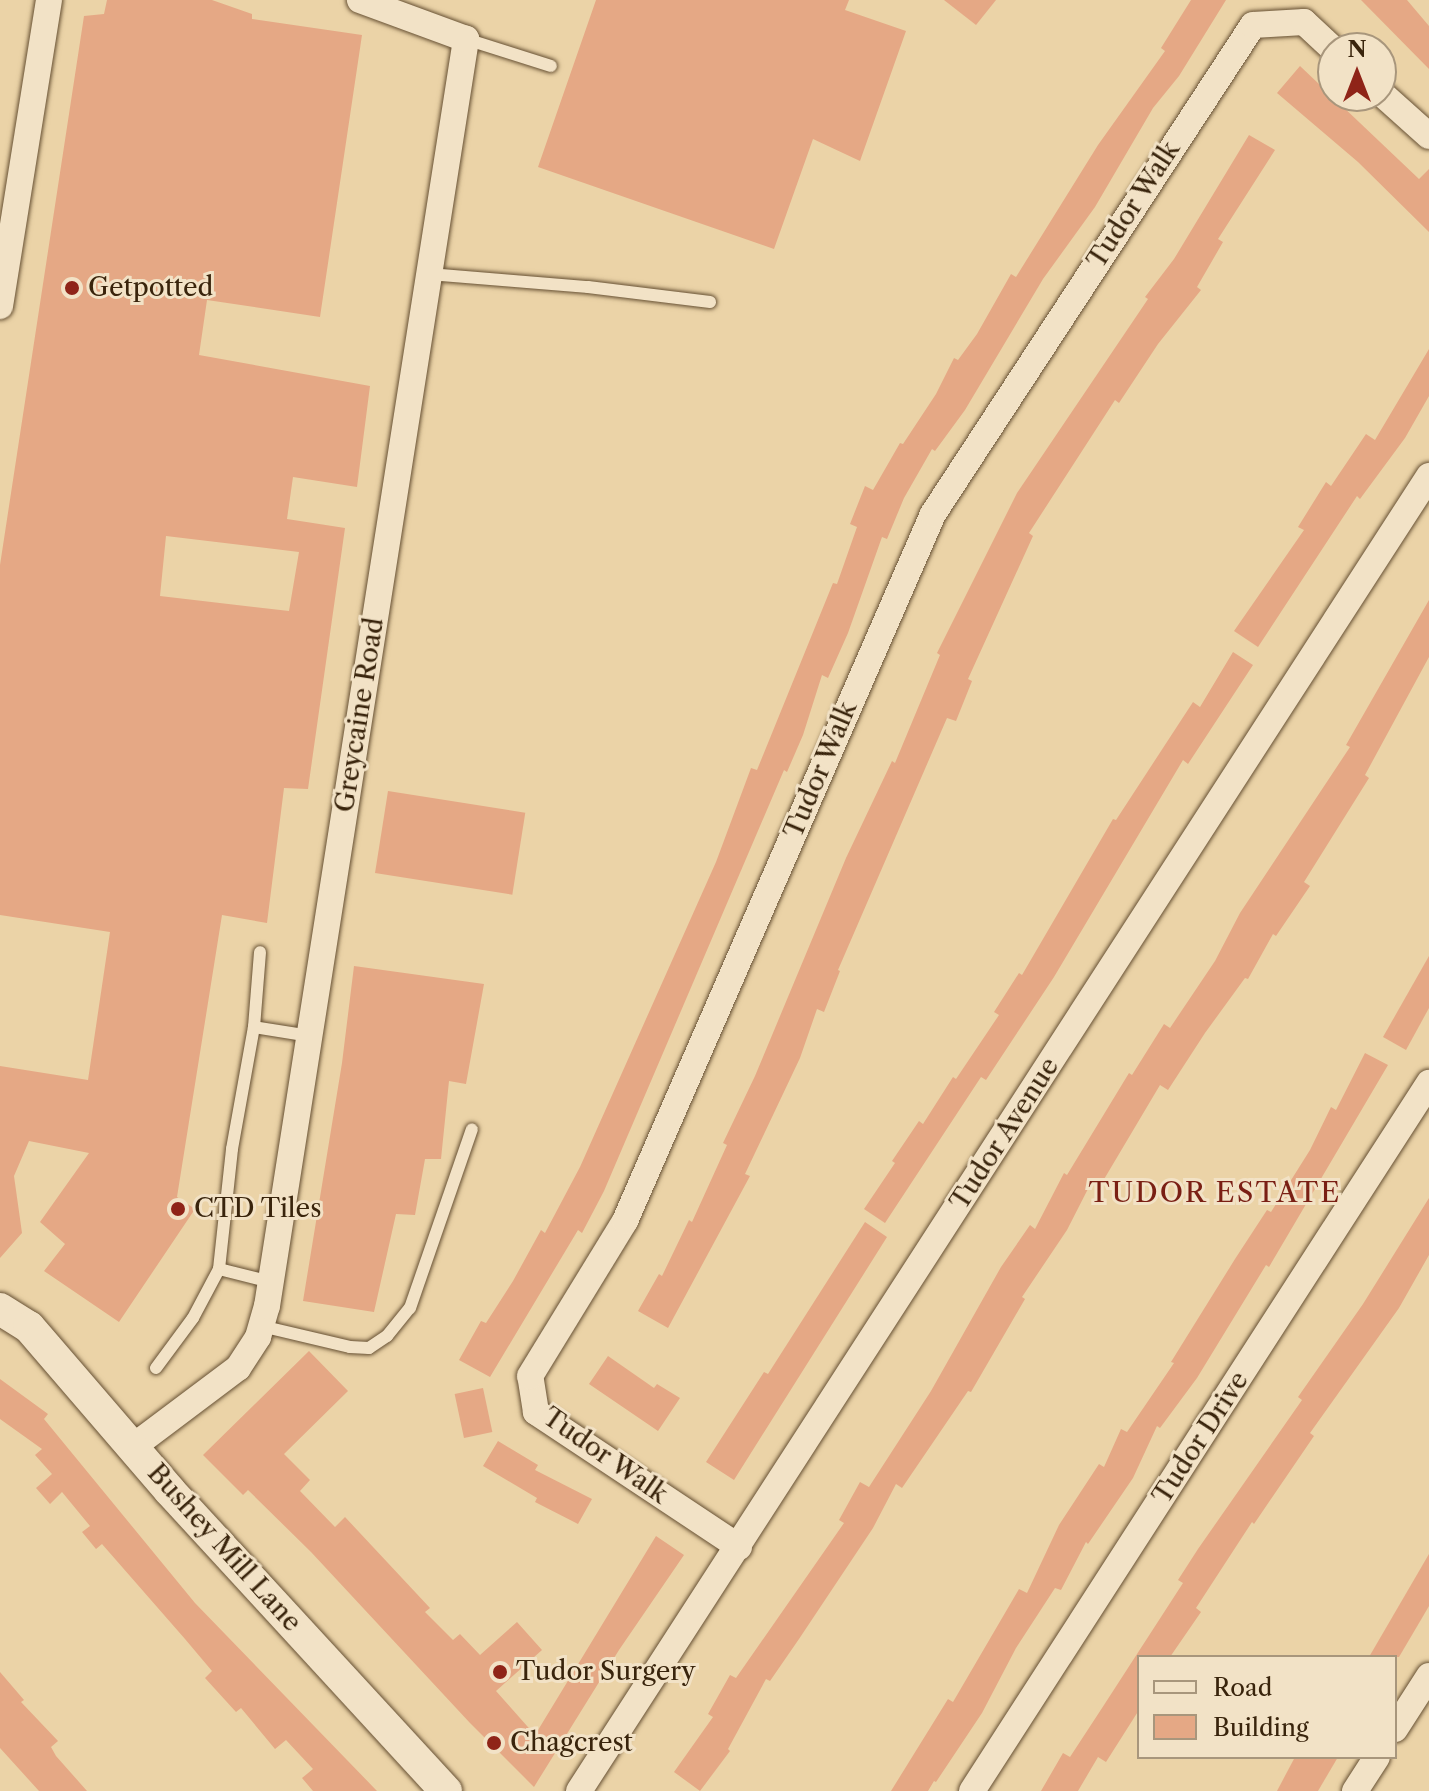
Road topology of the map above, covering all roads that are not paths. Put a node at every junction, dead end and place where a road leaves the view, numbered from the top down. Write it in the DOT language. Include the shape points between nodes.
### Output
graph roads {
  1 [pos="49,0"];
  2 [pos="360,0"];
  3 [pos="1317,34"];
  4 [pos="466,39"];
  5 [pos="551,66"];
  6 [pos="1397,107"];
  7 [pos="1429,136"];
  8 [pos="429,274"];
  9 [pos="710,302"];
  10 [pos="0,306"];
  11 [pos="1429,476"];
  12 [pos="260,952"];
  13 [pos="254,1027"];
  14 [pos="310,1036"];
  15 [pos="1429,1083"];
  16 [pos="472,1129"];
  17 [pos="219,1269"];
  18 [pos="271,1282"];
  19 [pos="0,1309"];
  20 [pos="261,1326"];
  21 [pos="156,1368"];
  22 [pos="134,1446"];
  23 [pos="739,1547"];
  24 [pos="1429,1676"];
  25 [pos="1397,1726"];
  26 [pos="1376,1759"];
  27 [pos="446,1791"];
  28 [pos="579,1791"];
  29 [pos="972,1791"];
  30 [pos="1355,1791"];
  1 -- 10 [label="street"];
  2 -- 4 [label="street"];
  3 -- 23 [label="street, Tudor Walk" via="1304,22 1253,25 933,514 625,1221 530,1376 536,1412"];
  4 -- 5 [label="lane"];
  4 -- 8 [label="street, Greycaine Road"];
  6 -- 7 [label="street"];
  8 -- 9 [label="lane"];
  8 -- 14 [label="street, Greycaine Road"];
  11 -- 23 [label="street, Tudor Avenue"];
  12 -- 13 [label="lane"];
  13 -- 14 [label="lane"];
  13 -- 17 [label="lane" via="232,1149"];
  14 -- 18 [label="street, Greycaine Road"];
  15 -- 29 [label="street, Tudor Drive"];
  16 -- 20 [label="lane" via="410,1308 387,1336 369,1348 350,1347"];
  17 -- 18 [label="lane"];
  17 -- 21 [label="lane" via="193,1318"];
  18 -- 20 [label="street, Greycaine Road"];
  19 -- 22 [label="street, Bushey Mill Lane" via="29,1327"];
  20 -- 22 [label="street, Greycaine Road" via="238,1368"];
  22 -- 27 [label="street, Bushey Mill Lane"];
  23 -- 28 [label="street, Tudor Avenue"];
  24 -- 25 [label="street"];
  26 -- 30 [label="street"];
}
